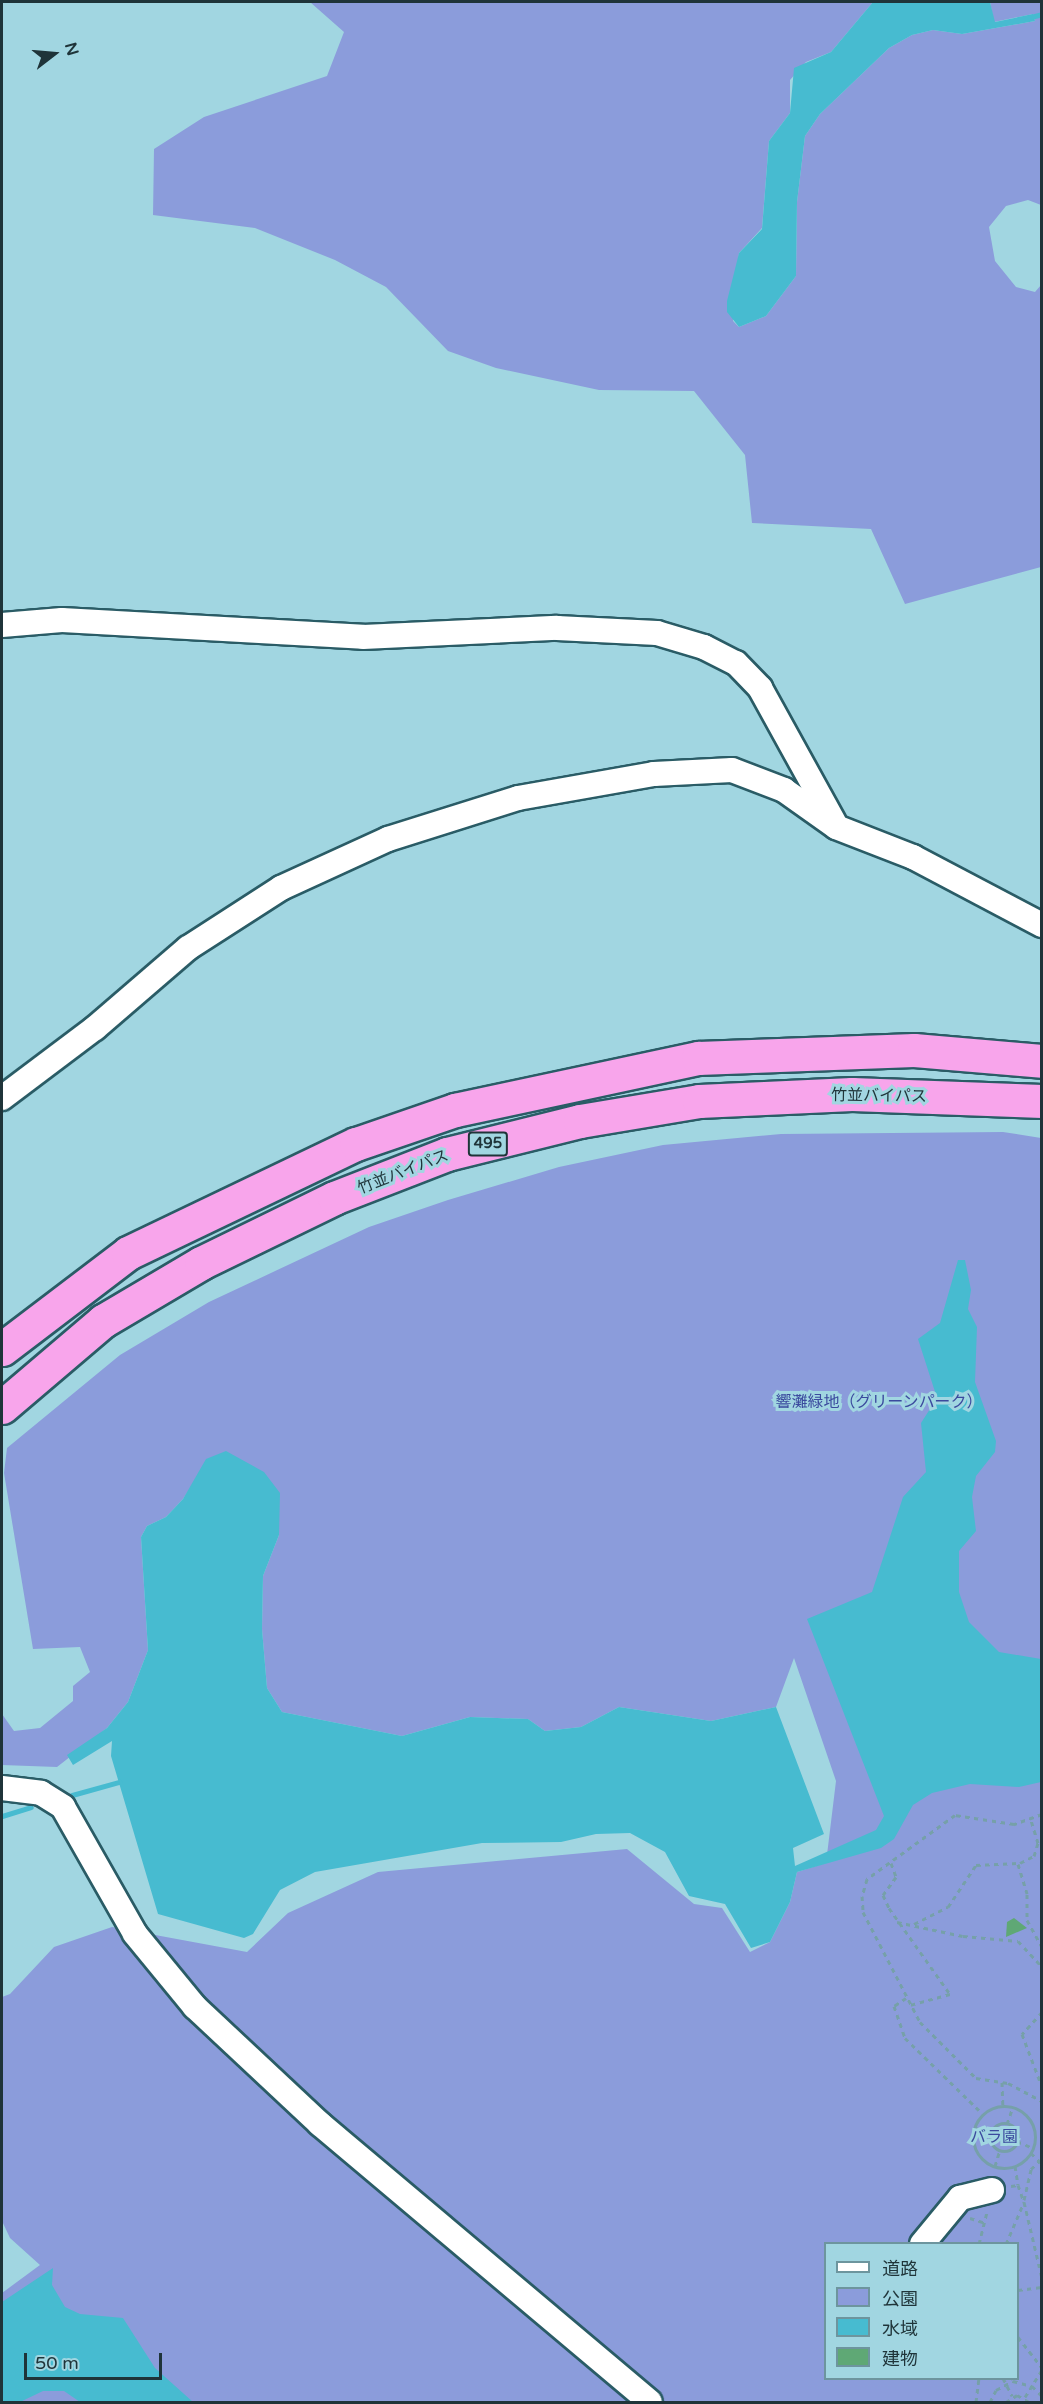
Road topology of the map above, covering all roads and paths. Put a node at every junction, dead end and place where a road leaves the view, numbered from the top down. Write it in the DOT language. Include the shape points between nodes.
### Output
graph roads {
  1 [pos="2,625"];
  2 [pos="836,827"];
  3 [pos="1041,925"];
  4 [pos="1041,1061"];
  5 [pos="2,1098"];
  6 [pos="1041,1101"];
  7 [pos="2,1349"];
  8 [pos="2,1407"];
  9 [pos="2,1788"];
  10 [pos="1041,1814"];
  11 [pos="1030,1817"];
  12 [pos="891,1863"];
  13 [pos="1018,1864"];
  14 [pos="897,1922"];
  15 [pos="914,1924"];
  16 [pos="1041,1947"];
  17 [pos="1041,1967"];
  18 [pos="906,1998"];
  19 [pos="910,2005"];
  20 [pos="1041,2012"];
  21 [pos="1002,2082"];
  22 [pos="1041,2087"];
  23 [pos="1041,2101"];
  24 [pos="1003,2106"];
  25 [pos="1013,2107"];
  26 [pos="983,2115"];
  27 [pos="1007,2124"];
  28 [pos="975,2128"];
  29 [pos="991,2132"];
  30 [pos="1017,2141"];
  31 [pos="1033,2148"];
  32 [pos="1000,2150"];
  33 [pos="1031,2153"];
  34 [pos="1040,2160"];
  35 [pos="995,2166"];
  36 [pos="1015,2166"];
  37 [pos="1018,2185"];
  38 [pos="992,2190"];
  39 [pos="1024,2202"];
  40 [pos="923,2242"];
  41 [pos="1007,2242"];
  42 [pos="1041,2278"];
  43 [pos="1041,2287"];
  44 [pos="1019,2290"];
  45 [pos="1019,2340"];
  46 [pos="1041,2369"];
  47 [pos="979,2380"];
  48 [pos="1003,2380"];
  49 [pos="1005,2384"];
  50 [pos="1032,2386"];
  51 [pos="1012,2396"];
  52 [pos="1041,2396"];
  53 [pos="1025,2397"];
  54 [pos="650,2403"];
  55 [pos="976,2403"];
  56 [pos="990,2403"];
  57 [pos="1006,2403"];
  58 [pos="1029,2403"];
  1 -- 2 [label="street" via="62,620 363,637 557,628 657,633 704,647 735,663 760,688"];
  2 -- 3 [label="street" via="913,857"];
  2 -- 5 [label="street" via="784,790 732,770 654,774 518,798 388,839 281,888 188,948 95,1028"];
  4 -- 7 [label="highway, 495" via="914,1050 698,1058 581,1079 455,1110 356,1144 128,1253"];
  6 -- 8 [label="highway, 竹並バイパス / 495" via="852,1094 699,1101 580,1121 447,1154 334,1198 201,1263 103,1321"];
  9 -- 54 [label="street" via="41,1793 63,1807 135,1934 195,2007 320,2124"];
  10 -- 11 [label="path"];
  11 -- 12 [label="path" via="1014,1824 955,1815"];
  11 -- 13 [label="path" via="1038,1848 1029,1860"];
  12 -- 14 [label="path" via="896,1877 883,1895"];
  12 -- 18 [label="path" via="867,1879 863,1912"];
  13 -- 15 [label="path" via="990,1861 976,1865 948,1907"];
  13 -- 16 [label="path" via="1027,1894 1027,1920"];
  14 -- 15 [label="path"];
  14 -- 19 [label="path" via="950,1994"];
  15 -- 17 [label="path" via="963,1936 1018,1941"];
  18 -- 19 [label="path"];
  18 -- 26 [label="path" via="894,2007 905,2038"];
  19 -- 21 [label="path" via="952,2059 976,2078"];
  20 -- 22 [label="path" via="1022,2034"];
  21 -- 23 [label="path"];
  21 -- 24 [label="path"];
  24 -- 25 [label="path"];
  24 -- 26 [label="path"];
  25 -- 27 [label="path"];
  25 -- 31 [label="path" via="1031,2122"];
  26 -- 28 [label="path"];
  27 -- 29 [label="path" via="998,2125"];
  27 -- 30 [label="path" via="1014,2128"];
  28 -- 29 [label="path"];
  28 -- 35 [label="path" via="976,2148"];
  29 -- 32 [label="path" via="992,2145"];
  30 -- 31 [label="path"];
  30 -- 32 [label="path" via="1008,2150"];
  31 -- 33 [label="path"];
  32 -- 35 [label="path"];
  33 -- 34 [label="path"];
  33 -- 36 [label="path"];
  34 -- 39 [label="path" via="1031,2169"];
  35 -- 36 [label="path"];
  36 -- 37 [label="path"];
  38 -- 40 [label="street" via="960,2198"];
  39 -- 41 [label="path"];
  39 -- 42 [label="path"];
  43 -- 44 [label="path"];
  45 -- 46 [label="path"];
  46 -- 50 [label="path"];
  47 -- 55 [label="path"];
  48 -- 49 [label="path"];
  49 -- 50 [label="path"];
  49 -- 51 [label="path"];
  49 -- 56 [label="path"];
  50 -- 52 [label="path"];
  50 -- 53 [label="path"];
  51 -- 53 [label="path"];
  51 -- 57 [label="path"];
  53 -- 58 [label="path"];
}
